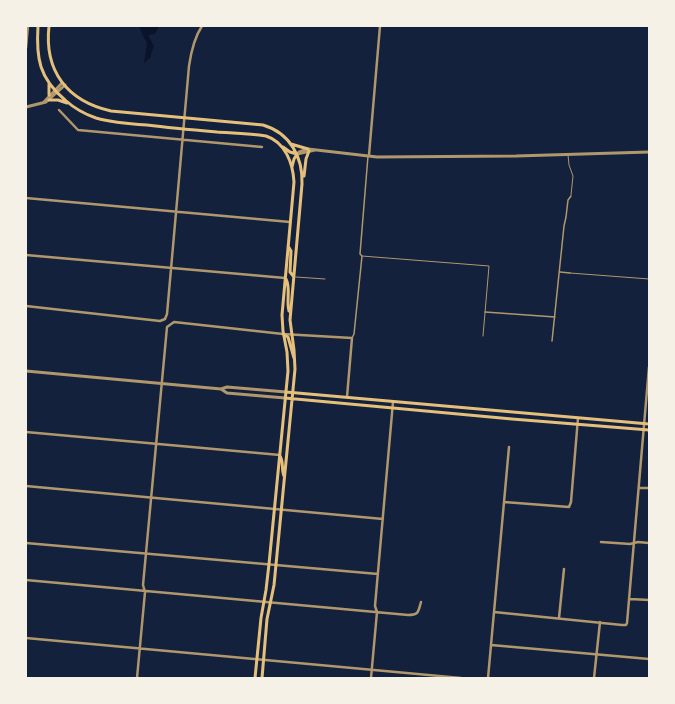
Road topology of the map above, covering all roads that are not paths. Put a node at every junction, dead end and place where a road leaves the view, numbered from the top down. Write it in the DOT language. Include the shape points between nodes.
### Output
graph roads {
  1 [pos="38,26"];
  2 [pos="49,26"];
  3 [pos="202,26"];
  4 [pos="380,26"];
  5 [pos="27,28"];
  6 [pos="26,48"];
  7 [pos="49,84"];
  8 [pos="63,84"];
  9 [pos="55,92"];
  10 [pos="49,98"];
  11 [pos="69,104"];
  12 [pos="26,107"];
  13 [pos="59,110"];
  14 [pos="185,118"];
  15 [pos="184,130"];
  16 [pos="182,140"];
  17 [pos="291,144"];
  18 [pos="281,145"];
  19 [pos="262,147"];
  20 [pos="309,150"];
  21 [pos="649,152"];
  22 [pos="297,154"];
  23 [pos="568,154"];
  24 [pos="369,155"];
  25 [pos="292,167"];
  26 [pos="302,192"];
  27 [pos="570,196"];
  28 [pos="26,198"];
  29 [pos="176,212"];
  30 [pos="290,222"];
  31 [pos="288,246"];
  32 [pos="26,255"];
  33 [pos="361,255"];
  34 [pos="171,268"];
  35 [pos="559,272"];
  36 [pos="570,273"];
  37 [pos="294,277"];
  38 [pos="285,278"];
  39 [pos="325,279"];
  40 [pos="649,279"];
  41 [pos="26,306"];
  42 [pos="485,312"];
  43 [pos="290,314"];
  44 [pos="555,318"];
  45 [pos="291,333"];
  46 [pos="283,334"];
  47 [pos="483,336"];
  48 [pos="352,338"];
  49 [pos="552,341"];
  50 [pos="295,362"];
  51 [pos="649,367"];
  52 [pos="26,371"];
  53 [pos="161,384"];
  54 [pos="221,389"];
  55 [pos="286,392"];
  56 [pos="293,392"];
  57 [pos="347,397"];
  58 [pos="285,398"];
  59 [pos="292,398"];
  60 [pos="394,402"];
  61 [pos="393,408"];
  62 [pos="578,418"];
  63 [pos="578,424"];
  64 [pos="644,424"];
  65 [pos="649,424"];
  66 [pos="644,429"];
  67 [pos="649,430"];
  68 [pos="26,432"];
  69 [pos="156,444"];
  70 [pos="509,447"];
  71 [pos="280,456"];
  72 [pos="285,477"];
  73 [pos="26,486"];
  74 [pos="640,488"];
  75 [pos="649,488"];
  76 [pos="151,498"];
  77 [pos="504,502"];
  78 [pos="275,510"];
  79 [pos="281,510"];
  80 [pos="383,519"];
  81 [pos="601,542"];
  82 [pos="26,543"];
  83 [pos="635,543"];
  84 [pos="649,543"];
  85 [pos="146,553"];
  86 [pos="270,564"];
  87 [pos="276,565"];
  88 [pos="564,570"];
  89 [pos="378,574"];
  90 [pos="26,580"];
  91 [pos="145,592"];
  92 [pos="630,599"];
  93 [pos="649,600"];
  94 [pos="264,602"];
  95 [pos="270,602"];
  96 [pos="421,602"];
  97 [pos="377,612"];
  98 [pos="494,612"];
  99 [pos="559,618"];
  100 [pos="600,622"];
  101 [pos="26,638"];
  102 [pos="491,645"];
  103 [pos="140,648"];
  104 [pos="597,654"];
  105 [pos="257,659"];
  106 [pos="264,660"];
  107 [pos="649,660"];
  108 [pos="372,670"];
  109 [pos="137,678"];
  110 [pos="255,678"];
  111 [pos="262,678"];
  112 [pos="372,678"];
  113 [pos="460,678"];
  114 [pos="488,678"];
  115 [pos="594,678"];
  1 -- 7 [label="main road" via="39,59"];
  2 -- 8 [label="main road" via="48,44 51,61"];
  3 -- 14 [label="street" via="190,53"];
  4 -- 24 [label="street"];
  5 -- 6 [label="street"];
  7 -- 9 [label="main road"];
  7 -- 10 [label="main road"];
  8 -- 9 [label="street"];
  8 -- 14 [label="main road" via="84,102 104,109"];
  9 -- 10 [label="street"];
  9 -- 11 [label="main road"];
  10 -- 11 [label="main road"];
  10 -- 12 [label="street" via="46,102"];
  11 -- 15 [label="main road" via="82,112 105,120"];
  13 -- 16 [label="street" via="78,130"];
  14 -- 15 [label="street"];
  14 -- 17 [label="main road" via="263,125 279,132"];
  15 -- 16 [label="street"];
  15 -- 18 [label="main road" via="261,135"];
  16 -- 19 [label="street"];
  16 -- 29 [label="street"];
  17 -- 20 [label="main road"];
  17 -- 22 [label="main road"];
  18 -- 22 [label="main road"];
  18 -- 25 [label="main road"];
  20 -- 22 [label="street"];
  20 -- 24 [label="street"];
  20 -- 26 [label="main road"];
  21 -- 23 [label="street"];
  22 -- 25 [label="main road"];
  22 -- 26 [label="main road" via="302,169"];
  23 -- 24 [label="street" via="377,157"];
  23 -- 27 [label="lane" via="572,174"];
  24 -- 33 [label="street"];
  25 -- 30 [label="main road" via="294,182"];
  26 -- 37 [label="main road"];
  27 -- 35 [label="street"];
  28 -- 29 [label="street"];
  29 -- 30 [label="street"];
  29 -- 34 [label="street"];
  30 -- 31 [label="main road"];
  31 -- 37 [label="main road" via="291,251 290,272"];
  31 -- 38 [label="main road"];
  32 -- 34 [label="street"];
  33 -- 42 [label="lane" via="489,266"];
  33 -- 48 [label="street"];
  34 -- 38 [label="street"];
  34 -- 41 [label="street" via="167,314 165,319 160,321"];
  35 -- 36 [label="street"];
  35 -- 44 [label="street"];
  36 -- 40 [label="lane"];
  37 -- 39 [label="lane"];
  37 -- 43 [label="main road"];
  38 -- 43 [label="main road" via="289,286"];
  38 -- 46 [label="main road"];
  42 -- 44 [label="street"];
  42 -- 47 [label="lane"];
  43 -- 45 [label="main road"];
  44 -- 49 [label="street"];
  45 -- 46 [label="street"];
  45 -- 48 [label="street"];
  45 -- 50 [label="main road"];
  46 -- 50 [label="main road" via="288,337"];
  46 -- 53 [label="street" via="174,322 166,330"];
  46 -- 55 [label="main road" via="288,361"];
  48 -- 57 [label="street"];
  50 -- 56 [label="main road"];
  51 -- 64 [label="street"];
  52 -- 53 [label="street"];
  53 -- 54 [label="street"];
  53 -- 69 [label="street"];
  54 -- 55 [label="street" via="227,387"];
  54 -- 58 [label="street" via="227,393"];
  55 -- 56 [label="main road"];
  55 -- 58 [label="main road"];
  56 -- 57 [label="main road"];
  56 -- 59 [label="main road"];
  57 -- 60 [label="main road"];
  58 -- 59 [label="main road"];
  58 -- 71 [label="main road"];
  59 -- 61 [label="main road"];
  59 -- 72 [label="main road"];
  60 -- 61 [label="street"];
  60 -- 62 [label="main road"];
  61 -- 63 [label="main road"];
  61 -- 80 [label="street"];
  62 -- 63 [label="street"];
  62 -- 64 [label="main road"];
  63 -- 66 [label="main road"];
  63 -- 77 [label="street" via="570,506"];
  64 -- 65 [label="main road"];
  64 -- 66 [label="street"];
  66 -- 67 [label="main road"];
  66 -- 74 [label="street"];
  68 -- 69 [label="street"];
  69 -- 71 [label="street"];
  69 -- 76 [label="street"];
  70 -- 77 [label="street"];
  71 -- 72 [label="main road"];
  71 -- 78 [label="main road"];
  72 -- 79 [label="main road"];
  73 -- 76 [label="street"];
  74 -- 75 [label="street"];
  74 -- 83 [label="street"];
  76 -- 78 [label="street"];
  76 -- 85 [label="street"];
  77 -- 98 [label="street"];
  78 -- 79 [label="street"];
  78 -- 86 [label="main road"];
  79 -- 80 [label="street"];
  79 -- 87 [label="main road"];
  80 -- 89 [label="street"];
  81 -- 83 [label="street"];
  82 -- 85 [label="street"];
  83 -- 84 [label="street"];
  83 -- 92 [label="street"];
  85 -- 86 [label="street"];
  85 -- 91 [label="street" via="143,585"];
  86 -- 87 [label="street"];
  86 -- 94 [label="main road"];
  87 -- 89 [label="street"];
  87 -- 95 [label="main road"];
  88 -- 99 [label="street"];
  89 -- 97 [label="street" via="375,606"];
  90 -- 91 [label="street"];
  91 -- 94 [label="street"];
  91 -- 103 [label="street"];
  92 -- 93 [label="street"];
  92 -- 100 [label="street" via="626,625"];
  94 -- 95 [label="street"];
  94 -- 105 [label="main road"];
  95 -- 97 [label="street"];
  95 -- 106 [label="main road"];
  96 -- 97 [label="street" via="415,615"];
  97 -- 108 [label="street"];
  98 -- 99 [label="street"];
  98 -- 102 [label="street"];
  99 -- 100 [label="street"];
  100 -- 104 [label="street"];
  101 -- 103 [label="street"];
  102 -- 104 [label="street"];
  102 -- 114 [label="street"];
  103 -- 105 [label="street"];
  103 -- 109 [label="street"];
  104 -- 107 [label="street"];
  104 -- 115 [label="street"];
  105 -- 106 [label="street"];
  105 -- 110 [label="main road"];
  106 -- 108 [label="street"];
  106 -- 111 [label="main road"];
  108 -- 112 [label="street"];
  108 -- 113 [label="street"];
}
